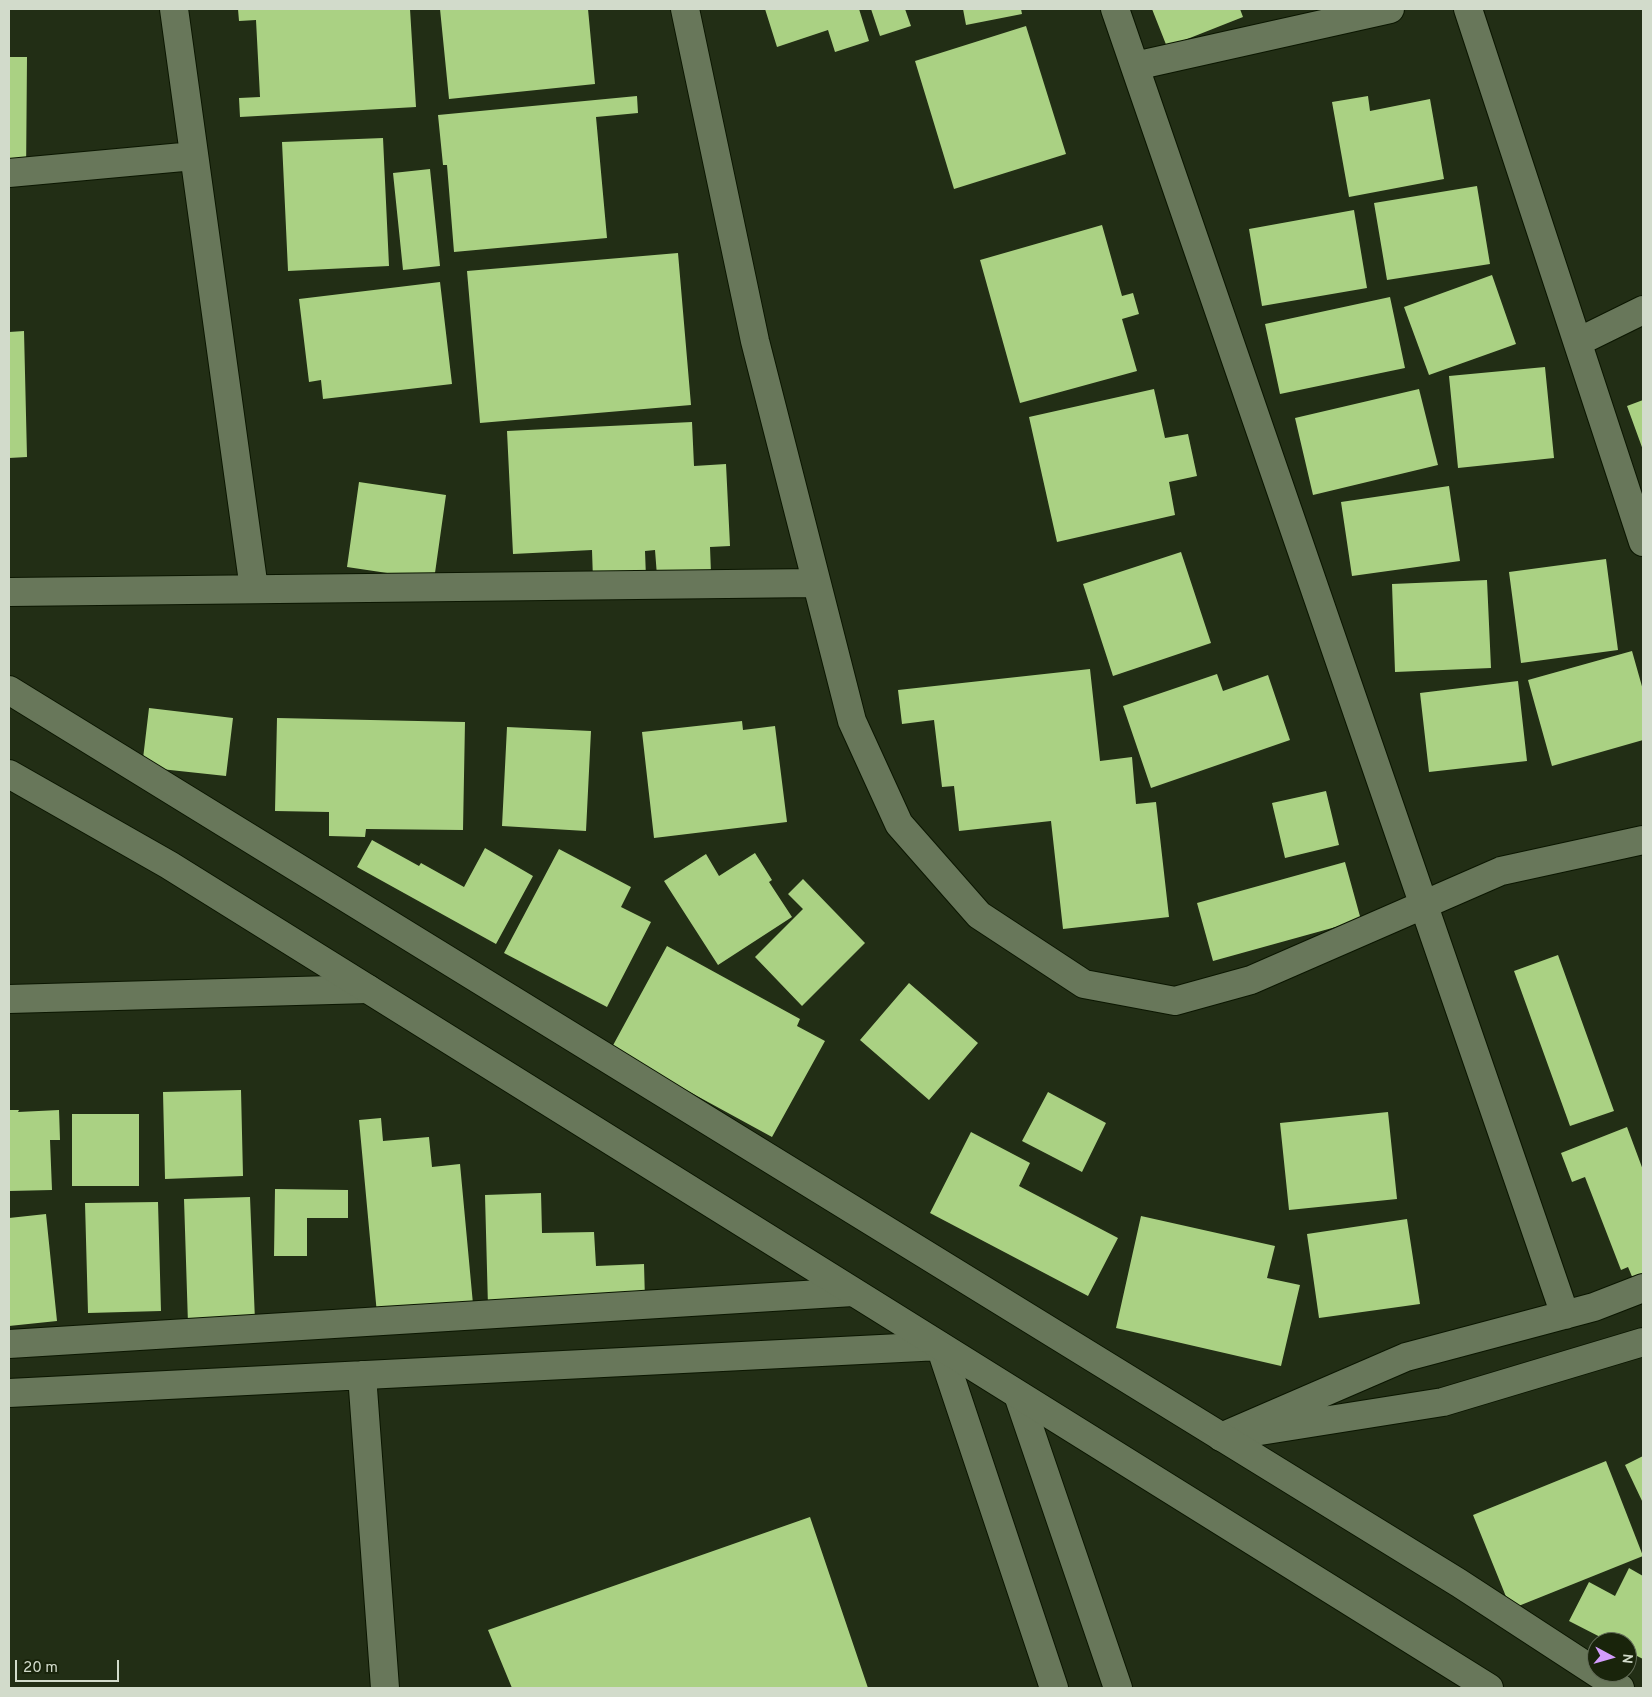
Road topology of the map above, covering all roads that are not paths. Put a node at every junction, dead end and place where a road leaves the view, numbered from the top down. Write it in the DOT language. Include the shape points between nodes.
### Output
graph roads {
  1 [pos="174,9"];
  2 [pos="685,9"];
  3 [pos="1116,9"];
  4 [pos="1390,9"];
  5 [pos="1468,9"];
  6 [pos="1135,66"];
  7 [pos="194,156"];
  8 [pos="9,173"];
  9 [pos="1643,310"];
  10 [pos="1578,342"];
  11 [pos="1643,542"];
  12 [pos="816,584"];
  13 [pos="254,589"];
  14 [pos="9,592"];
  15 [pos="9,690"];
  16 [pos="9,774"];
  17 [pos="1643,840"];
  18 [pos="1423,905"];
  19 [pos="368,989"];
  20 [pos="9,999"];
  21 [pos="1643,1288"];
  22 [pos="853,1292"];
  23 [pos="1565,1315"];
  24 [pos="1643,1342"];
  25 [pos="9,1344"];
  26 [pos="940,1346"];
  27 [pos="362,1375"];
  28 [pos="9,1393"];
  29 [pos="1018,1395"];
  30 [pos="1221,1437"];
  31 [pos="385,1688"];
  32 [pos="1054,1688"];
  33 [pos="1118,1688"];
  34 [pos="1489,1688"];
  35 [pos="1620,1688"];
  1 -- 7 [label="street"];
  2 -- 12 [label="street" via="755,341"];
  3 -- 6 [label="street"];
  4 -- 6 [label="street"];
  5 -- 10 [label="street"];
  6 -- 18 [label="street"];
  7 -- 8 [label="street"];
  7 -- 13 [label="street"];
  9 -- 10 [label="street"];
  10 -- 11 [label="street"];
  12 -- 13 [label="street"];
  12 -- 18 [label="street" via="852,721 898,824 979,915 1084,984 1175,1001 1251,980"];
  13 -- 14 [label="street"];
  15 -- 30 [label="street"];
  16 -- 19 [label="street" via="169,865"];
  17 -- 18 [label="street" via="1501,871"];
  18 -- 23 [label="street"];
  19 -- 20 [label="street"];
  19 -- 22 [label="street"];
  21 -- 23 [label="street"];
  22 -- 25 [label="street"];
  22 -- 26 [label="street"];
  23 -- 30 [label="street" via="1406,1356"];
  24 -- 30 [label="street" via="1443,1402"];
  26 -- 27 [label="street"];
  26 -- 29 [label="street"];
  26 -- 32 [label="street"];
  27 -- 28 [label="street"];
  27 -- 31 [label="street"];
  29 -- 33 [label="street"];
  29 -- 34 [label="street"];
  30 -- 35 [label="street" via="1459,1583"];
}
